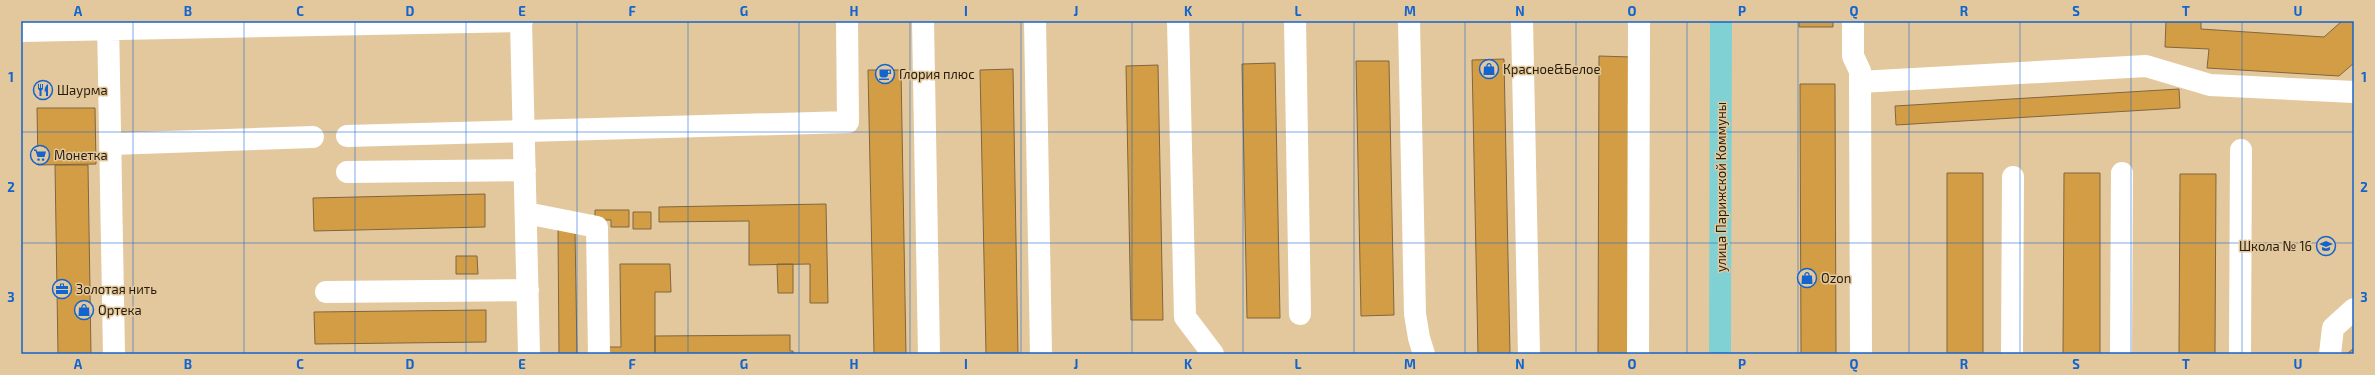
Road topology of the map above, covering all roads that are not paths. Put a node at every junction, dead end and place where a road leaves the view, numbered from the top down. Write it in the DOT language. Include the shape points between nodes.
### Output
graph roads {
  1 [pos="522,21"];
  2 [pos="847,21"];
  3 [pos="923,21"];
  4 [pos="1035,21"];
  5 [pos="1178,21"];
  6 [pos="1295,21"];
  7 [pos="1409,21"];
  8 [pos="1522,21"];
  9 [pos="1639,21"];
  10 [pos="1721,21"];
  11 [pos="1853,21"];
  12 [pos="108,25"];
  13 [pos="21,31"];
  14 [pos="1860,82"];
  15 [pos="2354,92"];
  16 [pos="524,130"];
  17 [pos="346,136"];
  18 [pos="313,137"];
  19 [pos="111,144"];
  20 [pos="2241,150"];
  21 [pos="525,170"];
  22 [pos="347,172"];
  23 [pos="2122,173"];
  24 [pos="2013,177"];
  25 [pos="526,212"];
  26 [pos="528,290"];
  27 [pos="326,292"];
  28 [pos="2354,309"];
  29 [pos="1300,314"];
  30 [pos="114,354"];
  31 [pos="529,354"];
  32 [pos="599,354"];
  33 [pos="929,354"];
  34 [pos="1041,354"];
  35 [pos="1213,354"];
  36 [pos="1424,354"];
  37 [pos="1529,354"];
  38 [pos="1638,354"];
  39 [pos="1720,354"];
  40 [pos="1861,354"];
  41 [pos="2012,354"];
  42 [pos="2121,354"];
  43 [pos="2240,354"];
  44 [pos="2330,354"];
  1 -- 12 [label="street"];
  1 -- 16 [label="street"];
  2 -- 16 [label="street" via="848,122"];
  3 -- 33 [label="street"];
  4 -- 34 [label="street"];
  5 -- 35 [label="street" via="1185,318"];
  6 -- 29 [label="street"];
  7 -- 36 [label="street" via="1415,314"];
  8 -- 37 [label="street"];
  9 -- 38 [label="street"];
  10 -- 39 [label="main road, улица Парижской Коммуны"];
  11 -- 14 [label="street" via="1853,56 1860,71"];
  12 -- 13 [label="street"];
  12 -- 19 [label="street"];
  14 -- 15 [label="street" via="2146,66 2210,85"];
  14 -- 40 [label="street"];
  16 -- 17 [label="street"];
  16 -- 21 [label="street"];
  18 -- 19 [label="street"];
  19 -- 30 [label="street"];
  20 -- 43 [label="street"];
  21 -- 22 [label="street"];
  21 -- 25 [label="street"];
  23 -- 42 [label="street"];
  24 -- 41 [label="street"];
  25 -- 26 [label="street"];
  25 -- 32 [label="street" via="597,227"];
  26 -- 27 [label="street"];
  26 -- 31 [label="street"];
  28 -- 44 [label="street" via="2333,328"];
}
